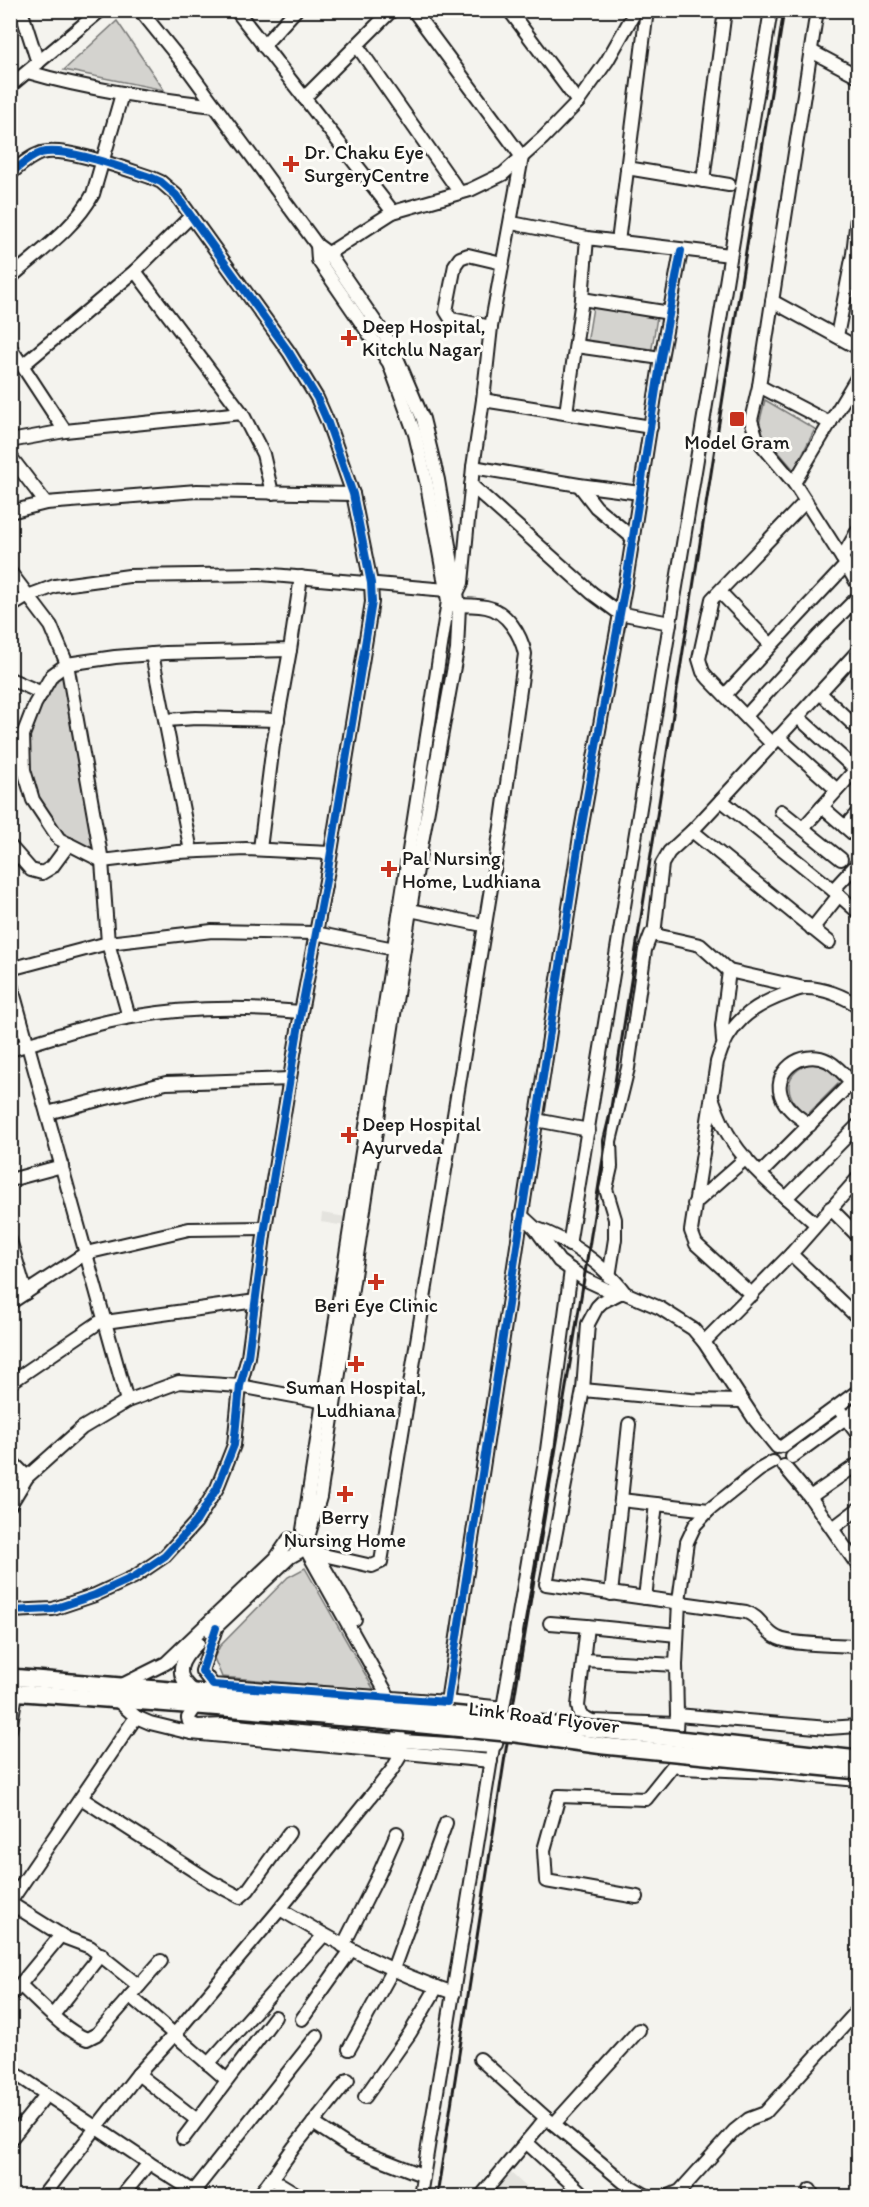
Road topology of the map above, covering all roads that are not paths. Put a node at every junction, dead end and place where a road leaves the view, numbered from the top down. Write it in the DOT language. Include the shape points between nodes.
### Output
graph roads {
  1 [pos="21,10"];
  2 [pos="101,10"];
  3 [pos="140,10"];
  4 [pos="236,10"];
  5 [pos="296,10"];
  6 [pos="392,10"];
  7 [pos="413,10"];
  8 [pos="509,10"];
  9 [pos="636,10"];
  10 [pos="647,10"];
  11 [pos="725,10"];
  12 [pos="771,10"];
  13 [pos="817,10"];
  14 [pos="263,46"];
  15 [pos="358,47"];
  16 [pos="810,51"];
  17 [pos="38,63"];
  18 [pos="28,72"];
  19 [pos="858,76"];
  20 [pos="10,86"];
  21 [pos="122,94"];
  22 [pos="304,99"];
  23 [pos="578,102"];
  24 [pos="215,106"];
  25 [pos="522,157"];
  26 [pos="103,162"];
  27 [pos="627,168"];
  28 [pos="10,174"];
  29 [pos="703,181"];
  30 [pos="729,185"];
  31 [pos="460,193"];
  32 [pos="858,210"];
  33 [pos="393,212"];
  34 [pos="191,216"];
  35 [pos="512,223"];
  36 [pos="587,238"];
  37 [pos="618,242"];
  38 [pos="681,251"];
  39 [pos="730,255"];
  40 [pos="856,255"];
  41 [pos="323,257"];
  42 [pos="502,262"];
  43 [pos="135,271"];
  44 [pos="10,278"];
  45 [pos="582,299"];
  46 [pos="772,301"];
  47 [pos="670,314"];
  48 [pos="491,327"];
  49 [pos="837,336"];
  50 [pos="576,346"];
  51 [pos="10,347"];
  52 [pos="858,348"];
  53 [pos="661,358"];
  54 [pos="23,365"];
  55 [pos="858,376"];
  56 [pos="759,386"];
  57 [pos="483,400"];
  58 [pos="242,413"];
  59 [pos="566,413"];
  60 [pos="830,423"];
  61 [pos="651,427"];
  62 [pos="66,431"];
  63 [pos="10,441"];
  64 [pos="10,456"];
  65 [pos="473,467"];
  66 [pos="794,483"];
  67 [pos="471,485"];
  68 [pos="579,485"];
  69 [pos="272,493"];
  70 [pos="640,493"];
  71 [pos="353,494"];
  72 [pos="806,501"];
  73 [pos="46,503"];
  74 [pos="10,512"];
  75 [pos="858,530"];
  76 [pos="633,538"];
  77 [pos="844,561"];
  78 [pos="10,572"];
  79 [pos="301,577"];
  80 [pos="371,583"];
  81 [pos="858,585"];
  82 [pos="452,591"];
  83 [pos="720,592"];
  84 [pos="28,596"];
  85 [pos="858,597"];
  86 [pos="453,605"];
  87 [pos="10,607"];
  88 [pos="619,613"];
  89 [pos="670,623"];
  90 [pos="771,645"];
  91 [pos="290,650"];
  92 [pos="858,651"];
  93 [pos="152,654"];
  94 [pos="67,664"];
  95 [pos="10,679"];
  96 [pos="42,693"];
  97 [pos="820,693"];
  98 [pos="725,695"];
  99 [pos="746,716"];
  100 [pos="798,717"];
  101 [pos="166,720"];
  102 [pos="278,720"];
  103 [pos="858,729"];
  104 [pos="775,741"];
  105 [pos="857,768"];
  106 [pos="837,790"];
  107 [pos="721,800"];
  108 [pos="822,807"];
  109 [pos="781,811"];
  110 [pos="858,812"];
  111 [pos="845,827"];
  112 [pos="802,828"];
  113 [pos="692,831"];
  114 [pos="858,838"];
  115 [pos="69,844"];
  116 [pos="10,846"];
  117 [pos="260,849"];
  118 [pos="191,851"];
  119 [pos="330,852"];
  120 [pos="841,859"];
  121 [pos="102,861"];
  122 [pos="858,863"];
  123 [pos="836,892"];
  124 [pos="410,910"];
  125 [pos="858,912"];
  126 [pos="483,925"];
  127 [pos="812,929"];
  128 [pos="315,933"];
  129 [pos="654,935"];
  130 [pos="829,942"];
  131 [pos="108,943"];
  132 [pos="398,950"];
  133 [pos="10,969"];
  134 [pos="729,971"];
  135 [pos="10,981"];
  136 [pos="804,988"];
  137 [pos="829,992"];
  138 [pos="858,997"];
  139 [pos="858,1006"];
  140 [pos="301,1012"];
  141 [pos="129,1017"];
  142 [pos="723,1042"];
  143 [pos="28,1045"];
  144 [pos="10,1050"];
  145 [pos="290,1079"];
  146 [pos="855,1079"];
  147 [pos="712,1099"];
  148 [pos="47,1113"];
  149 [pos="536,1120"];
  150 [pos="810,1125"];
  151 [pos="858,1125"];
  152 [pos="589,1130"];
  153 [pos="746,1158"];
  154 [pos="62,1166"];
  155 [pos="761,1173"];
  156 [pos="858,1178"];
  157 [pos="10,1180"];
  158 [pos="786,1198"];
  159 [pos="694,1204"];
  160 [pos="830,1208"];
  161 [pos="521,1215"];
  162 [pos="816,1224"];
  163 [pos="265,1228"];
  164 [pos="535,1228"];
  165 [pos="858,1236"];
  166 [pos="10,1240"];
  167 [pos="569,1245"];
  168 [pos="86,1253"];
  169 [pos="791,1254"];
  170 [pos="572,1270"];
  171 [pos="609,1277"];
  172 [pos="26,1293"];
  173 [pos="622,1294"];
  174 [pos="752,1295"];
  175 [pos="256,1301"];
  176 [pos="10,1303"];
  177 [pos="858,1318"];
  178 [pos="105,1322"];
  179 [pos="704,1342"];
  180 [pos="10,1383"];
  181 [pos="240,1386"];
  182 [pos="583,1390"];
  183 [pos="858,1391"];
  184 [pos="127,1401"];
  185 [pos="742,1401"];
  186 [pos="329,1403"];
  187 [pos="838,1408"];
  188 [pos="858,1409"];
  189 [pos="846,1418"];
  190 [pos="629,1424"];
  191 [pos="858,1435"];
  192 [pos="780,1447"];
  193 [pos="10,1460"];
  194 [pos="783,1462"];
  195 [pos="858,1464"];
  196 [pos="27,1477"];
  197 [pos="810,1497"];
  198 [pos="621,1500"];
  199 [pos="656,1504"];
  200 [pos="10,1505"];
  201 [pos="858,1509"];
  202 [pos="709,1510"];
  203 [pos="833,1528"];
  204 [pos="308,1545"];
  205 [pos="858,1566"];
  206 [pos="611,1594"];
  207 [pos="645,1598"];
  208 [pos="679,1602"];
  209 [pos="10,1611"];
  210 [pos="550,1623"];
  211 [pos="587,1626"];
  212 [pos="216,1629"];
  213 [pos="677,1635"];
  214 [pos="858,1646"];
  215 [pos="584,1660"];
  216 [pos="676,1665"];
  217 [pos="10,1677"];
  218 [pos="13,1693"];
  219 [pos="118,1693"];
  220 [pos="196,1699"];
  221 [pos="447,1702"];
  222 [pos="395,1703"];
  223 [pos="503,1708"];
  224 [pos="136,1717"];
  225 [pos="677,1720"];
  226 [pos="858,1725"];
  227 [pos="10,1730"];
  228 [pos="401,1747"];
  229 [pos="493,1747"];
  230 [pos="858,1759"];
  231 [pos="491,1761"];
  232 [pos="675,1763"];
  233 [pos="858,1771"];
  234 [pos="858,1780"];
  235 [pos="81,1798"];
  236 [pos="446,1823"];
  237 [pos="289,1833"];
  238 [pos="397,1833"];
  239 [pos="637,1897"];
  240 [pos="10,1903"];
  241 [pos="280,1909"];
  242 [pos="61,1935"];
  243 [pos="324,1935"];
  244 [pos="347,1948"];
  245 [pos="101,1954"];
  246 [pos="161,1960"];
  247 [pos="393,1969"];
  248 [pos="437,1988"];
  249 [pos="135,1991"];
  250 [pos="454,1993"];
  251 [pos="858,2010"];
  252 [pos="53,2015"];
  253 [pos="275,2017"];
  254 [pos="302,2019"];
  255 [pos="639,2030"];
  256 [pos="174,2035"];
  257 [pos="317,2036"];
  258 [pos="349,2049"];
  259 [pos="480,2059"];
  260 [pos="208,2064"];
  261 [pos="10,2070"];
  262 [pos="138,2074"];
  263 [pos="227,2080"];
  264 [pos="348,2080"];
  265 [pos="46,2096"];
  266 [pos="365,2097"];
  267 [pos="197,2120"];
  268 [pos="550,2121"];
  269 [pos="313,2123"];
  270 [pos="96,2128"];
  271 [pos="183,2139"];
  272 [pos="10,2140"];
  273 [pos="526,2142"];
  274 [pos="148,2163"];
  275 [pos="422,2175"];
  276 [pos="272,2179"];
  277 [pos="195,2195"];
  278 [pos="44,2196"];
  279 [pos="122,2196"];
  280 [pos="259,2196"];
  281 [pos="300,2196"];
  282 [pos="420,2196"];
  283 [pos="481,2196"];
  284 [pos="585,2196"];
  285 [pos="647,2196"];
  286 [pos="669,2196"];
  1 -- 17 [label="street"];
  2 -- 17 [label="street"];
  3 -- 24 [label="street"];
  4 -- 14 [label="street"];
  5 -- 14 [label="street"];
  6 -- 15 [label="street"];
  7 -- 25 [label="street"];
  8 -- 23 [label="street"];
  9 -- 23 [label="street" via="625,34"];
  10 -- 27 [label="street"];
  11 -- 29 [label="street"];
  12 -- 39 [label="street"];
  13 -- 16 [label="street"];
  14 -- 22 [label="street"];
  15 -- 22 [label="street"];
  15 -- 31 [label="street"];
  16 -- 19 [label="street"];
  16 -- 46 [label="street"];
  17 -- 18 [label="street"];
  18 -- 20 [label="street"];
  18 -- 21 [label="street"];
  21 -- 24 [label="street"];
  21 -- 26 [label="street"];
  22 -- 33 [label="street"];
  23 -- 25 [label="street"];
  24 -- 41 [label="street"];
  25 -- 31 [label="street" via="503,174"];
  25 -- 35 [label="street"];
  26 -- 28 [label="street" via="70,153 42,152"];
  26 -- 34 [label="street" via="161,182"];
  26 -- 44 [label="street" via="93,195 82,210"];
  27 -- 29 [label="street"];
  27 -- 37 [label="street"];
  29 -- 30 [label="street"];
  31 -- 33 [label="street"];
  32 -- 40 [label="street"];
  33 -- 41 [label="street"];
  34 -- 43 [label="street"];
  34 -- 71 [label="street" via="305,377 328,423"];
  35 -- 36 [label="street"];
  35 -- 42 [label="street"];
  36 -- 37 [label="street"];
  36 -- 45 [label="street"];
  37 -- 38 [label="street"];
  38 -- 39 [label="street"];
  38 -- 47 [label="street"];
  39 -- 89 [label="street"];
  40 -- 49 [label="street"];
  41 -- 82 [label="street" via="388,363 417,444"];
  42 -- 48 [label="street"];
  42 -- 48 [label="street" via="468,255 459,258 446,311 451,319"];
  43 -- 54 [label="street"];
  43 -- 58 [label="street"];
  45 -- 47 [label="street"];
  45 -- 50 [label="street"];
  46 -- 49 [label="street"];
  46 -- 56 [label="street"];
  47 -- 53 [label="street"];
  48 -- 57 [label="street"];
  49 -- 52 [label="street"];
  50 -- 53 [label="street"];
  50 -- 59 [label="street"];
  51 -- 54 [label="street"];
  53 -- 61 [label="street"];
  54 -- 62 [label="street"];
  55 -- 60 [label="street"];
  56 -- 60 [label="street"];
  56 -- 66 [label="street" via="751,420 753,430 761,446"];
  57 -- 59 [label="street"];
  57 -- 65 [label="street"];
  58 -- 62 [label="street"];
  58 -- 69 [label="street" via="263,454"];
  59 -- 61 [label="street"];
  60 -- 66 [label="street"];
  61 -- 70 [label="street"];
  62 -- 63 [label="street"];
  64 -- 73 [label="street"];
  65 -- 67 [label="street"];
  65 -- 68 [label="street"];
  66 -- 72 [label="street"];
  67 -- 82 [label="street" via="462,583"];
  67 -- 88 [label="street"];
  68 -- 70 [label="street"];
  68 -- 76 [label="street" via="596,507"];
  69 -- 71 [label="street"];
  69 -- 73 [label="street" via="197,491"];
  70 -- 76 [label="street"];
  71 -- 80 [label="street"];
  72 -- 77 [label="street"];
  72 -- 83 [label="street"];
  73 -- 74 [label="street"];
  75 -- 77 [label="street"];
  76 -- 88 [label="street"];
  77 -- 81 [label="street"];
  77 -- 90 [label="street"];
  78 -- 84 [label="street"];
  79 -- 80 [label="street"];
  79 -- 84 [label="street" via="129,576 55,586"];
  79 -- 91 [label="street"];
  80 -- 82 [label="street"];
  80 -- 119 [label="street" via="368,634"];
  82 -- 86 [label="street"];
  83 -- 90 [label="street"];
  83 -- 98 [label="street" via="712,599 699,659 708,678"];
  84 -- 87 [label="street"];
  84 -- 94 [label="street" via="51,626"];
  85 -- 99 [label="street"];
  86 -- 124 [label="street" via="458,650"];
  86 -- 126 [label="street" via="489,607 501,615 518,634 525,654"];
  86 -- 132 [label="street"];
  88 -- 89 [label="street"];
  88 -- 149 [label="street"];
  89 -- 152 [label="street"];
  90 -- 98 [label="street"];
  91 -- 93 [label="street"];
  91 -- 102 [label="street"];
  92 -- 97 [label="street"];
  93 -- 94 [label="street"];
  93 -- 101 [label="street"];
  94 -- 96 [label="street" via="52,675"];
  94 -- 121 [label="street"];
  95 -- 96 [label="street"];
  96 -- 115 [label="street" via="23,735 24,770 33,800 59,838"];
  97 -- 100 [label="street"];
  97 -- 103 [label="street"];
  98 -- 99 [label="street"];
  99 -- 104 [label="street"];
  100 -- 104 [label="street"];
  100 -- 105 [label="street"];
  101 -- 102 [label="street"];
  101 -- 118 [label="street"];
  102 -- 117 [label="street"];
  104 -- 106 [label="street"];
  104 -- 107 [label="street"];
  105 -- 106 [label="street"];
  106 -- 108 [label="street"];
  107 -- 113 [label="street"];
  107 -- 123 [label="street"];
  108 -- 111 [label="street"];
  108 -- 112 [label="street"];
  109 -- 112 [label="street"];
  110 -- 111 [label="street"];
  111 -- 114 [label="street"];
  112 -- 120 [label="street"];
  113 -- 127 [label="street"];
  113 -- 129 [label="street" via="662,864"];
  115 -- 116 [label="street" via="52,867 42,873 31,870"];
  115 -- 121 [label="street"];
  117 -- 118 [label="street"];
  117 -- 119 [label="street"];
  118 -- 121 [label="street"];
  119 -- 128 [label="street"];
  121 -- 131 [label="street"];
  122 -- 123 [label="street"];
  123 -- 125 [label="street"];
  123 -- 127 [label="street"];
  124 -- 126 [label="street"];
  124 -- 132 [label="street"];
  126 -- 204 [label="street" via="381,1563 372,1566"];
  127 -- 130 [label="street"];
  128 -- 131 [label="street" via="212,931"];
  128 -- 132 [label="street"];
  128 -- 140 [label="street"];
  129 -- 134 [label="street" via="700,945"];
  129 -- 171 [label="street" via="651,934 645,950 628,1068 610,1141 611,1167 606,1189 615,1219 615,1239"];
  131 -- 133 [label="street"];
  131 -- 141 [label="street"];
  132 -- 186 [label="street"];
  134 -- 136 [label="street"];
  134 -- 142 [label="street"];
  135 -- 143 [label="street"];
  136 -- 137 [label="street"];
  136 -- 142 [label="street" via="776,997 749,1013"];
  137 -- 138 [label="street"];
  137 -- 139 [label="street"];
  140 -- 141 [label="street" via="253,1008"];
  140 -- 145 [label="street"];
  141 -- 143 [label="street"];
  142 -- 147 [label="street"];
  143 -- 144 [label="street"];
  143 -- 148 [label="street"];
  145 -- 148 [label="street" via="166,1083"];
  145 -- 163 [label="street"];
  146 -- 150 [label="street"];
  146 -- 150 [label="street" via="817,1058 798,1059 788,1066 780,1088 783,1100"];
  147 -- 153 [label="street" via="734,1144"];
  147 -- 159 [label="street"];
  148 -- 154 [label="street"];
  149 -- 152 [label="street"];
  149 -- 161 [label="street"];
  150 -- 155 [label="street"];
  151 -- 158 [label="street"];
  152 -- 167 [label="street"];
  153 -- 155 [label="street"];
  153 -- 159 [label="street"];
  154 -- 157 [label="street"];
  154 -- 168 [label="street"];
  155 -- 158 [label="street"];
  156 -- 160 [label="street"];
  158 -- 162 [label="street"];
  159 -- 174 [label="street" via="691,1230 696,1244"];
  160 -- 162 [label="street"];
  160 -- 165 [label="street"];
  161 -- 164 [label="street"];
  161 -- 221 [label="street"];
  162 -- 169 [label="street"];
  163 -- 168 [label="street" via="189,1229"];
  163 -- 175 [label="street"];
  164 -- 167 [label="street"];
  164 -- 170 [label="street" via="552,1253"];
  166 -- 172 [label="street"];
  167 -- 171 [label="street"];
  168 -- 172 [label="street"];
  168 -- 178 [label="street"];
  169 -- 174 [label="street"];
  169 -- 177 [label="street"];
  170 -- 173 [label="street"];
  170 -- 223 [label="street" via="547,1450"];
  171 -- 173 [label="street"];
  172 -- 176 [label="street"];
  173 -- 179 [label="street" via="676,1317"];
  173 -- 182 [label="street" via="602,1302 588,1324"];
  174 -- 179 [label="street"];
  175 -- 178 [label="street"];
  175 -- 181 [label="street"];
  178 -- 180 [label="street"];
  178 -- 184 [label="street"];
  179 -- 185 [label="street"];
  181 -- 184 [label="street" via="179,1382"];
  181 -- 186 [label="street"];
  181 -- 209 [label="street" via="234,1445 216,1488 196,1522 165,1556 134,1577 95,1595 53,1609"];
  182 -- 185 [label="street"];
  182 -- 206 [label="street" via="546,1584"];
  183 -- 187 [label="street"];
  184 -- 196 [label="street" via="82,1428"];
  185 -- 192 [label="street"];
  186 -- 204 [label="street"];
  187 -- 189 [label="street"];
  187 -- 192 [label="street"];
  188 -- 189 [label="street"];
  189 -- 191 [label="street"];
  189 -- 194 [label="street"];
  190 -- 198 [label="street"];
  192 -- 194 [label="street" via="789,1448"];
  192 -- 194 [label="street" via="772,1452"];
  193 -- 196 [label="street"];
  194 -- 197 [label="street"];
  194 -- 202 [label="street" via="759,1470"];
  195 -- 197 [label="street"];
  196 -- 200 [label="street"];
  197 -- 203 [label="street"];
  198 -- 199 [label="street"];
  198 -- 206 [label="street"];
  199 -- 202 [label="street"];
  199 -- 207 [label="street"];
  201 -- 203 [label="street"];
  202 -- 208 [label="street" via="687,1542"];
  203 -- 205 [label="street"];
  204 -- 212 [label="street" via="290,1557"];
  204 -- 219 [label="street" via="290,1545 289,1539 276,1558 166,1662"];
  204 -- 222 [label="street"];
  206 -- 207 [label="street"];
  207 -- 208 [label="street"];
  208 -- 213 [label="street"];
  208 -- 214 [label="street" via="757,1616 780,1639"];
  210 -- 211 [label="street"];
  211 -- 213 [label="street"];
  211 -- 215 [label="street"];
  212 -- 220 [label="street" via="182,1661 180,1673"];
  212 -- 222 [label="street" via="202,1671 213,1685"];
  213 -- 216 [label="street"];
  215 -- 216 [label="street"];
  215 -- 225 [label="street" via="578,1711 584,1718"];
  216 -- 225 [label="street"];
  217 -- 219 [label="main road"];
  218 -- 219 [label="main road"];
  218 -- 227 [label="street"];
  219 -- 220 [label="main road, Link Road Flyover" via="144,1703"];
  219 -- 220 [label="main road, Link Road Flyover" via="139,1687"];
  219 -- 224 [label="street"];
  220 -- 228 [label="street" via="189,1722 197,1726"];
  220 -- 230 [label="main road, Link Road Flyover, bridge" via="492,1718"];
  220 -- 233 [label="main road, Link Road Flyover, bridge"];
  221 -- 222 [label="street"];
  221 -- 223 [label="street"];
  222 -- 228 [label="street"];
  223 -- 229 [label="street"];
  224 -- 228 [label="street" via="191,1733"];
  224 -- 235 [label="street"];
  225 -- 226 [label="street" via="828,1728"];
  225 -- 232 [label="street"];
  228 -- 229 [label="street"];
  228 -- 231 [label="street"];
  228 -- 241 [label="street" via="392,1770"];
  229 -- 231 [label="street"];
  231 -- 250 [label="street"];
  232 -- 234 [label="street" via="682,1768"];
  232 -- 239 [label="street" via="646,1799 559,1797 544,1850 546,1881"];
  235 -- 237 [label="street" via="240,1897"];
  235 -- 240 [label="street"];
  236 -- 247 [label="street"];
  238 -- 244 [label="street"];
  240 -- 242 [label="street"];
  241 -- 243 [label="street"];
  241 -- 256 [label="street"];
  242 -- 245 [label="street"];
  242 -- 252 [label="street" via="17,1989"];
  243 -- 244 [label="street"];
  243 -- 260 [label="street"];
  244 -- 247 [label="street"];
  244 -- 254 [label="street"];
  245 -- 249 [label="street"];
  245 -- 252 [label="street"];
  246 -- 249 [label="street"];
  247 -- 248 [label="street"];
  247 -- 258 [label="street"];
  248 -- 250 [label="street"];
  248 -- 266 [label="street"];
  249 -- 252 [label="street" via="87,2039"];
  249 -- 256 [label="street"];
  250 -- 275 [label="street"];
  251 -- 286 [label="street" via="765,2113 734,2131 680,2191"];
  253 -- 263 [label="street"];
  255 -- 268 [label="street"];
  256 -- 260 [label="street"];
  256 -- 262 [label="street"];
  257 -- 277 [label="street"];
  259 -- 268 [label="street"];
  260 -- 263 [label="street"];
  261 -- 265 [label="street"];
  262 -- 267 [label="street"];
  262 -- 270 [label="street"];
  263 -- 267 [label="street"];
  264 -- 269 [label="street"];
  265 -- 270 [label="street"];
  265 -- 272 [label="street"];
  267 -- 271 [label="street"];
  268 -- 273 [label="street"];
  268 -- 285 [label="street" via="626,2184"];
  269 -- 275 [label="street" via="350,2148"];
  269 -- 276 [label="street"];
  270 -- 274 [label="street"];
  270 -- 278 [label="street"];
  273 -- 283 [label="street"];
  273 -- 284 [label="street"];
  274 -- 277 [label="street"];
  274 -- 279 [label="street"];
  275 -- 282 [label="street"];
  276 -- 280 [label="street"];
  276 -- 281 [label="street"];
}
